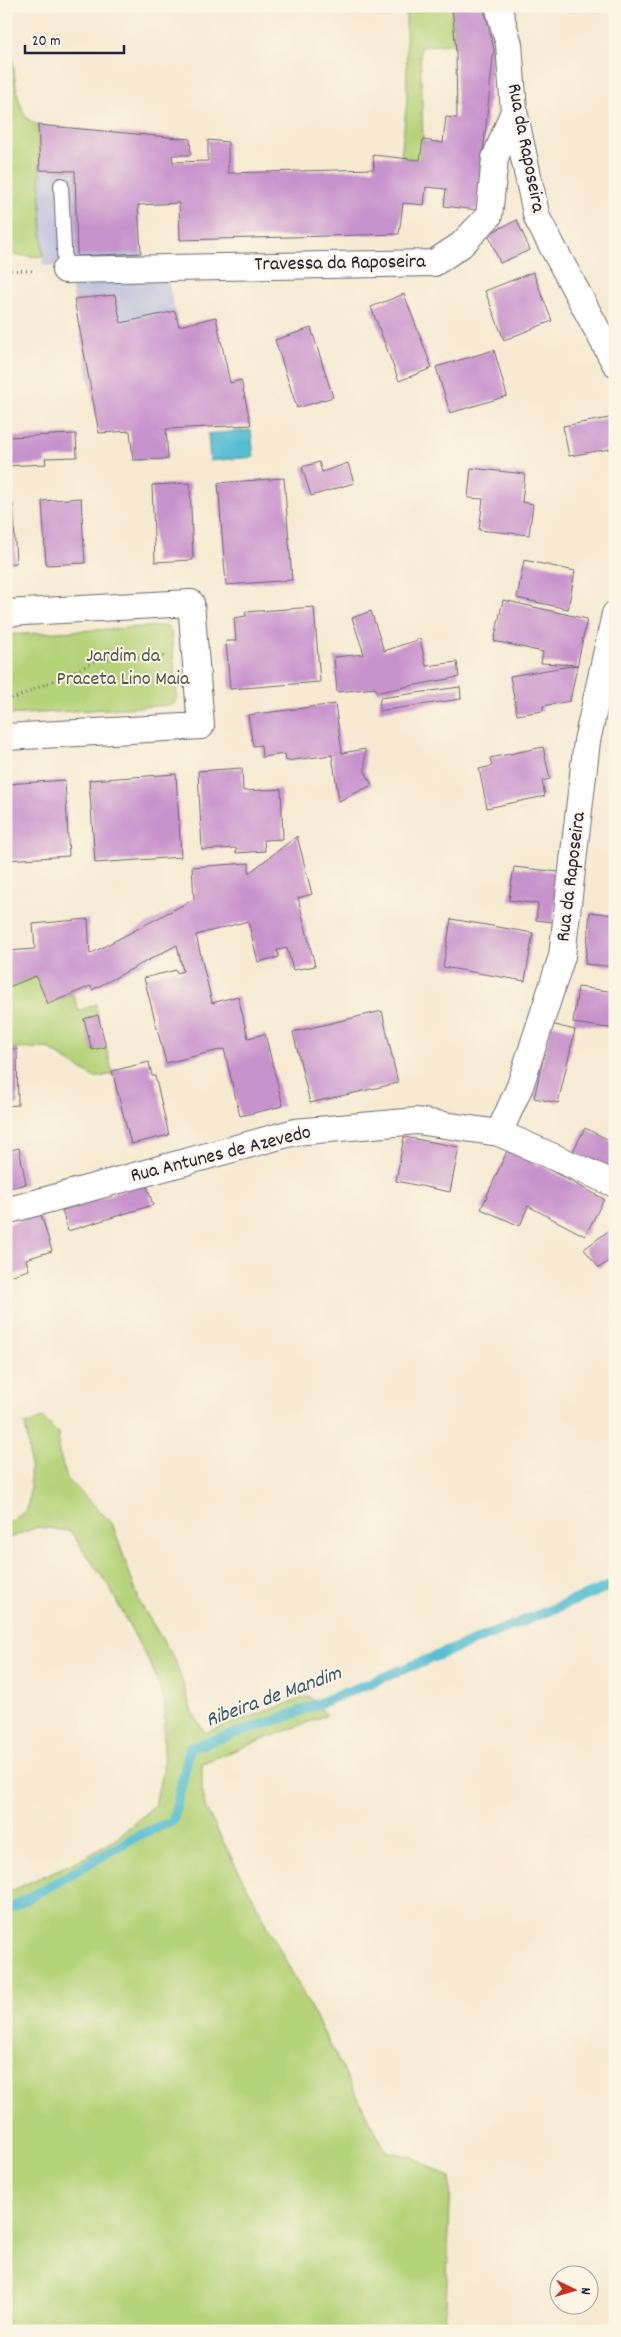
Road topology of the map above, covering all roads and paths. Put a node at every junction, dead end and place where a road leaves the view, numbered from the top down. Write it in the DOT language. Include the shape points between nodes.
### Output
graph roads {
  1 [pos="498,6"];
  2 [pos="514,110"];
  3 [pos="61,185"];
  4 [pos="65,270"];
  5 [pos="615,363"];
  6 [pos="6,613"];
  7 [pos="615,614"];
  8 [pos="173,655"];
  9 [pos="6,698"];
  10 [pos="6,737"];
  11 [pos="499,1133"];
  12 [pos="615,1184"];
  13 [pos="6,1210"];
  1 -- 2 [label="street, Rua da Raposeira" via="509,44"];
  2 -- 4 [label="street, Travessa da Raposeira" via="495,158 489,216 461,245 434,262"];
  2 -- 5 [label="street, Rua da Raposeira" via="537,218"];
  3 -- 4 [label="lane"];
  6 -- 10 [label="street" via="191,603 201,726"];
  7 -- 11 [label="street, Rua da Raposeira" via="587,741 562,956 520,1086"];
  8 -- 9 [label="path" via="101,659 14,698"];
  11 -- 12 [label="street, Rua Antunes de Azevedo"];
  11 -- 13 [label="street, Rua Antunes de Azevedo" via="417,1122 294,1132"];
}
